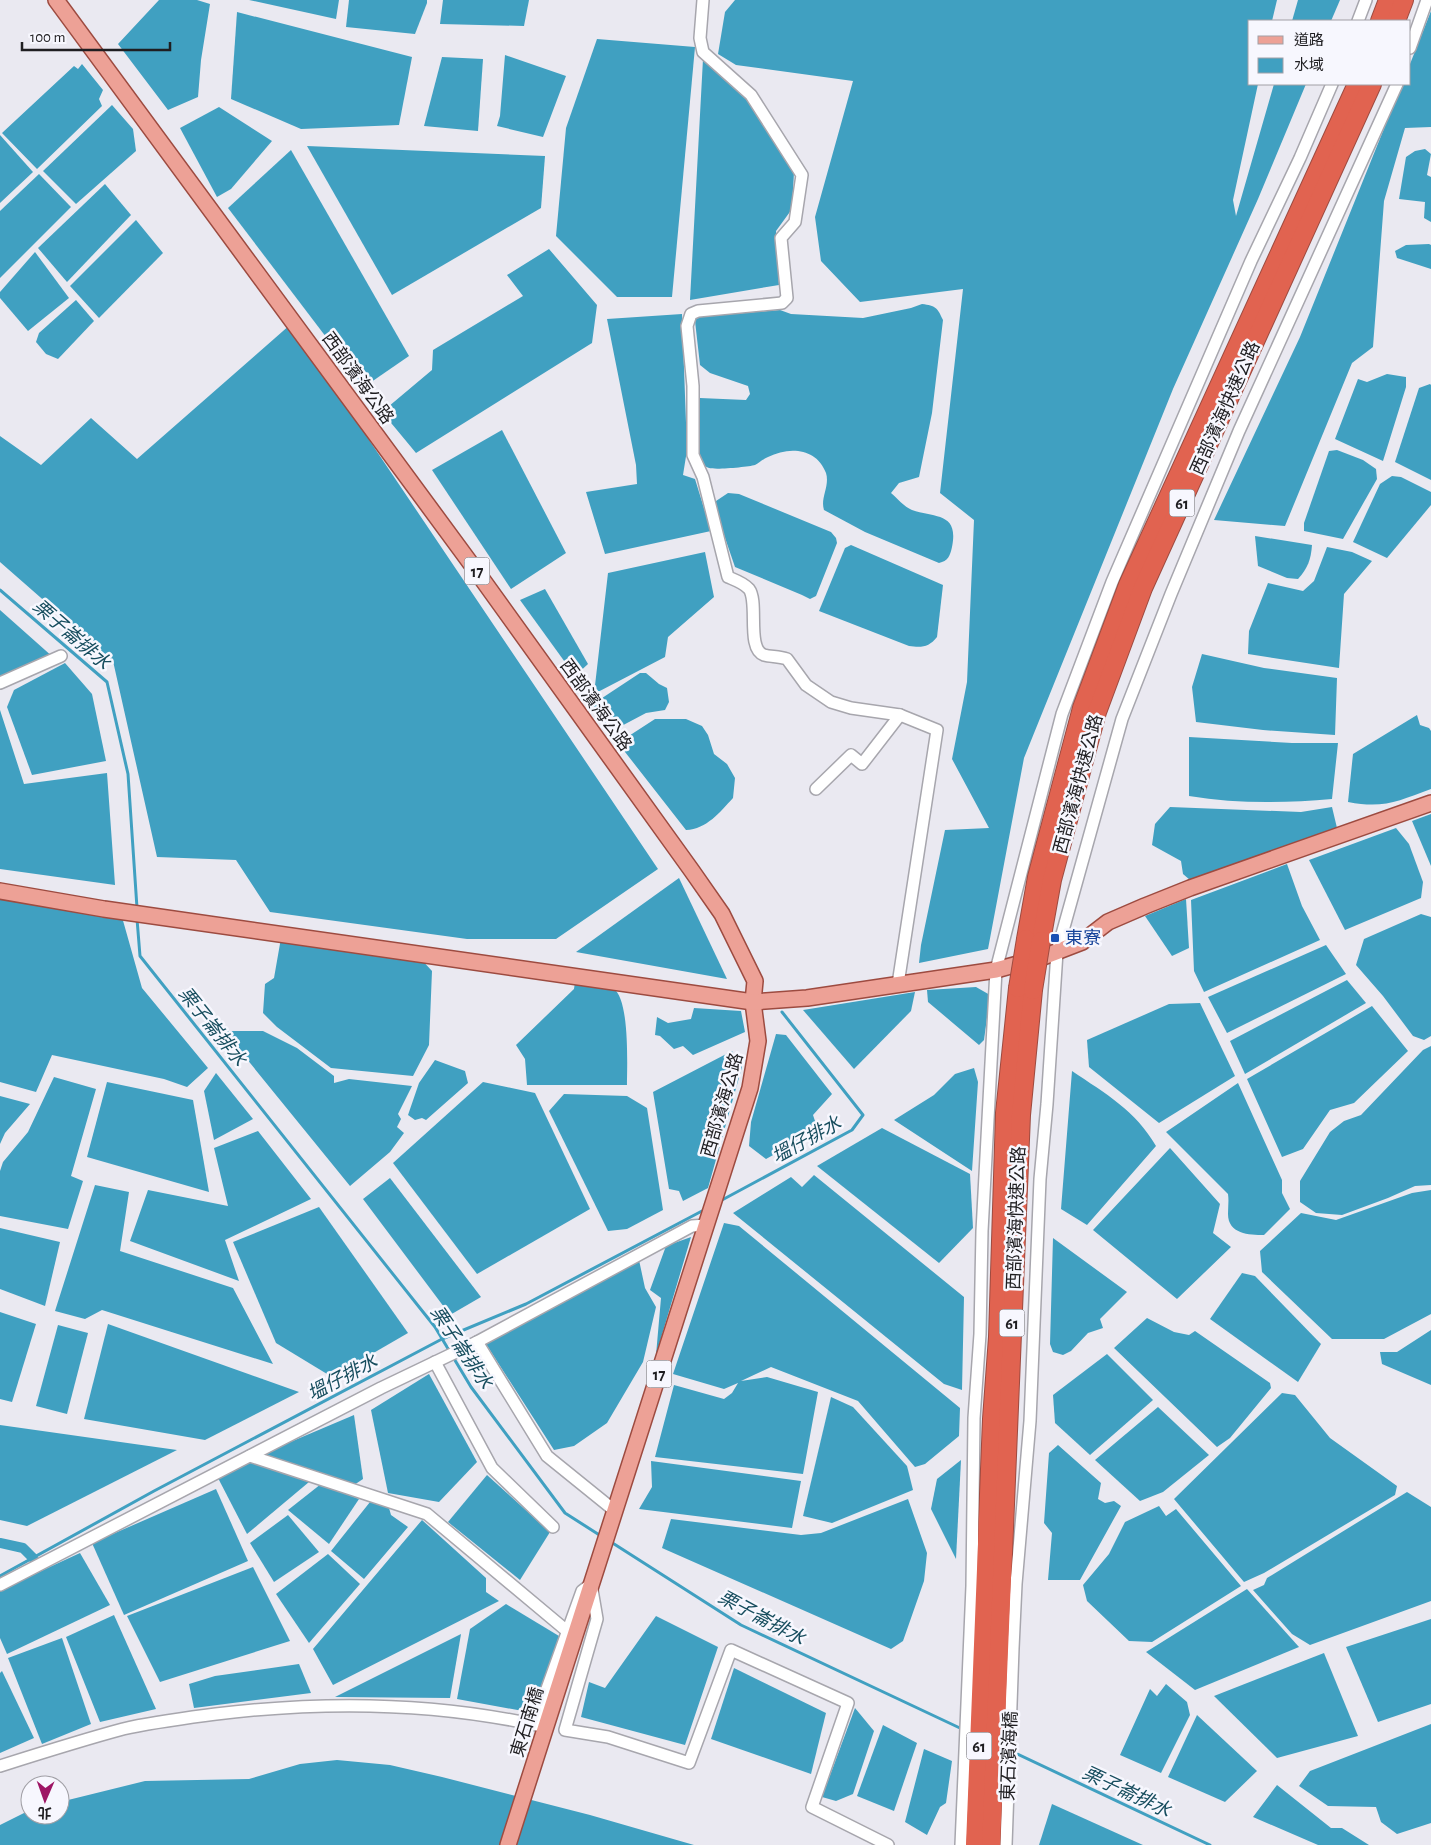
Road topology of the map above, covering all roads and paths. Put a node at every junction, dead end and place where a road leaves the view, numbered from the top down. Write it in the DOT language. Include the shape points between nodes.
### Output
graph roads {
  1 [pos="56,0"];
  2 [pos="703,0"];
  3 [pos="1366,0"];
  4 [pos="1388,0"];
  5 [pos="1404,0"];
  6 [pos="1427,0"];
  7 [pos="1358,20"];
  8 [pos="1380,20"];
  9 [pos="1396,20"];
  10 [pos="1411,45"];
  11 [pos="1332,85"];
  12 [pos="1357,85"];
  13 [pos="1372,85"];
  14 [pos="1397,85"];
  15 [pos="61,656"];
  16 [pos="0,683"];
  17 [pos="900,715"];
  18 [pos="816,789"];
  19 [pos="1431,803"];
  20 [pos="0,891"];
  21 [pos="1033,940"];
  22 [pos="1057,952"];
  23 [pos="996,970"];
  24 [pos="898,984"];
  25 [pos="1026,989"];
  26 [pos="753,1002"];
  27 [pos="706,1225"];
  28 [pos="477,1342"];
  29 [pos="435,1362"];
  30 [pos="250,1456"];
  31 [pos="615,1511"];
  32 [pos="553,1527"];
  33 [pos="593,1579"];
  34 [pos="0,1585"];
  35 [pos="567,1631"];
  36 [pos="976,1643"];
  37 [pos="1005,1662"];
  38 [pos="0,1766"];
  39 [pos="508,1845"];
  40 [pos="888,1845"];
  41 [pos="961,1845"];
  42 [pos="975,1845"];
  43 [pos="991,1845"];
  44 [pos="1006,1845"];
  1 -- 26 [label="main road, 西部濱海公路 / 17" via="477,572 722,914 755,981"];
  2 -- 17 [label="street" via="700,38 703,52 751,95 802,175 794,222 781,238 787,298 782,303 691,314 687,326 693,386 693,455 703,477 728,577 742,583 753,598 757,649 762,655 787,659 806,685 831,702"];
  3 -- 7 [label="street"];
  4 -- 8 [label="highway"];
  5 -- 9 [label="highway"];
  6 -- 10 [label="street"];
  11 -- 23 [label="street" via="1112,582 1062,714"];
  12 -- 21 [label="highway, 西部濱海快速公路 / 61" via="1128,585 1082,708 1037,877"];
  13 -- 21 [label="highway, 西部濱海快速公路 / 61" via="1143,588 1097,712"];
  14 -- 22 [label="street" via="1239,431 1170,594 1122,719"];
  15 -- 16 [label="street"];
  17 -- 18 [label="street" via="862,764 851,755"];
  17 -- 24 [label="street" via="937,730"];
  19 -- 22 [label="main road" via="1145,906 1108,922 1082,942"];
  20 -- 26 [label="main road" via="104,910"];
  21 -- 25 [label="highway, 61, bridge"];
  22 -- 23 [label="main road"];
  22 -- 37 [label="street" via="1040,1180 1030,1421 1016,1584"];
  23 -- 24 [label="main road"];
  23 -- 36 [label="street" via="974,1418"];
  24 -- 26 [label="main road" via="807,998"];
  25 -- 36 [label="highway, 西部濱海快速公路 / 61" via="1005,1113 998,1337"];
  25 -- 37 [label="highway, 西部濱海快速公路 / 61"];
  26 -- 27 [label="main road, 西部濱海公路 / 17" via="758,1042 756,1064"];
  27 -- 28 [label="street" via="692,1226"];
  27 -- 31 [label="main road, 西部濱海公路 / 17"];
  28 -- 29 [label="street"];
  28 -- 31 [label="street" via="547,1456"];
  29 -- 30 [label="street"];
  29 -- 32 [label="street" via="492,1468"];
  30 -- 34 [label="street"];
  30 -- 35 [label="street" via="427,1514"];
  31 -- 33 [label="main road, 西部濱海公路 / 17"];
  33 -- 35 [label="street" via="582,1591"];
  33 -- 39 [label="main road, 東石南橋 / 17"];
  33 -- 40 [label="street" via="597,1619 565,1730 608,1737 690,1763 731,1650 848,1703 812,1808"];
  35 -- 38 [label="street" via="536,1724 442,1709 352,1705 262,1708 125,1729"];
  36 -- 41 [label="street"];
  36 -- 42 [label="highway, 東石濱海橋 / 61"];
  37 -- 43 [label="highway, 東石濱海橋 / 61"];
  37 -- 44 [label="street, 東石濱海橋"];
}
